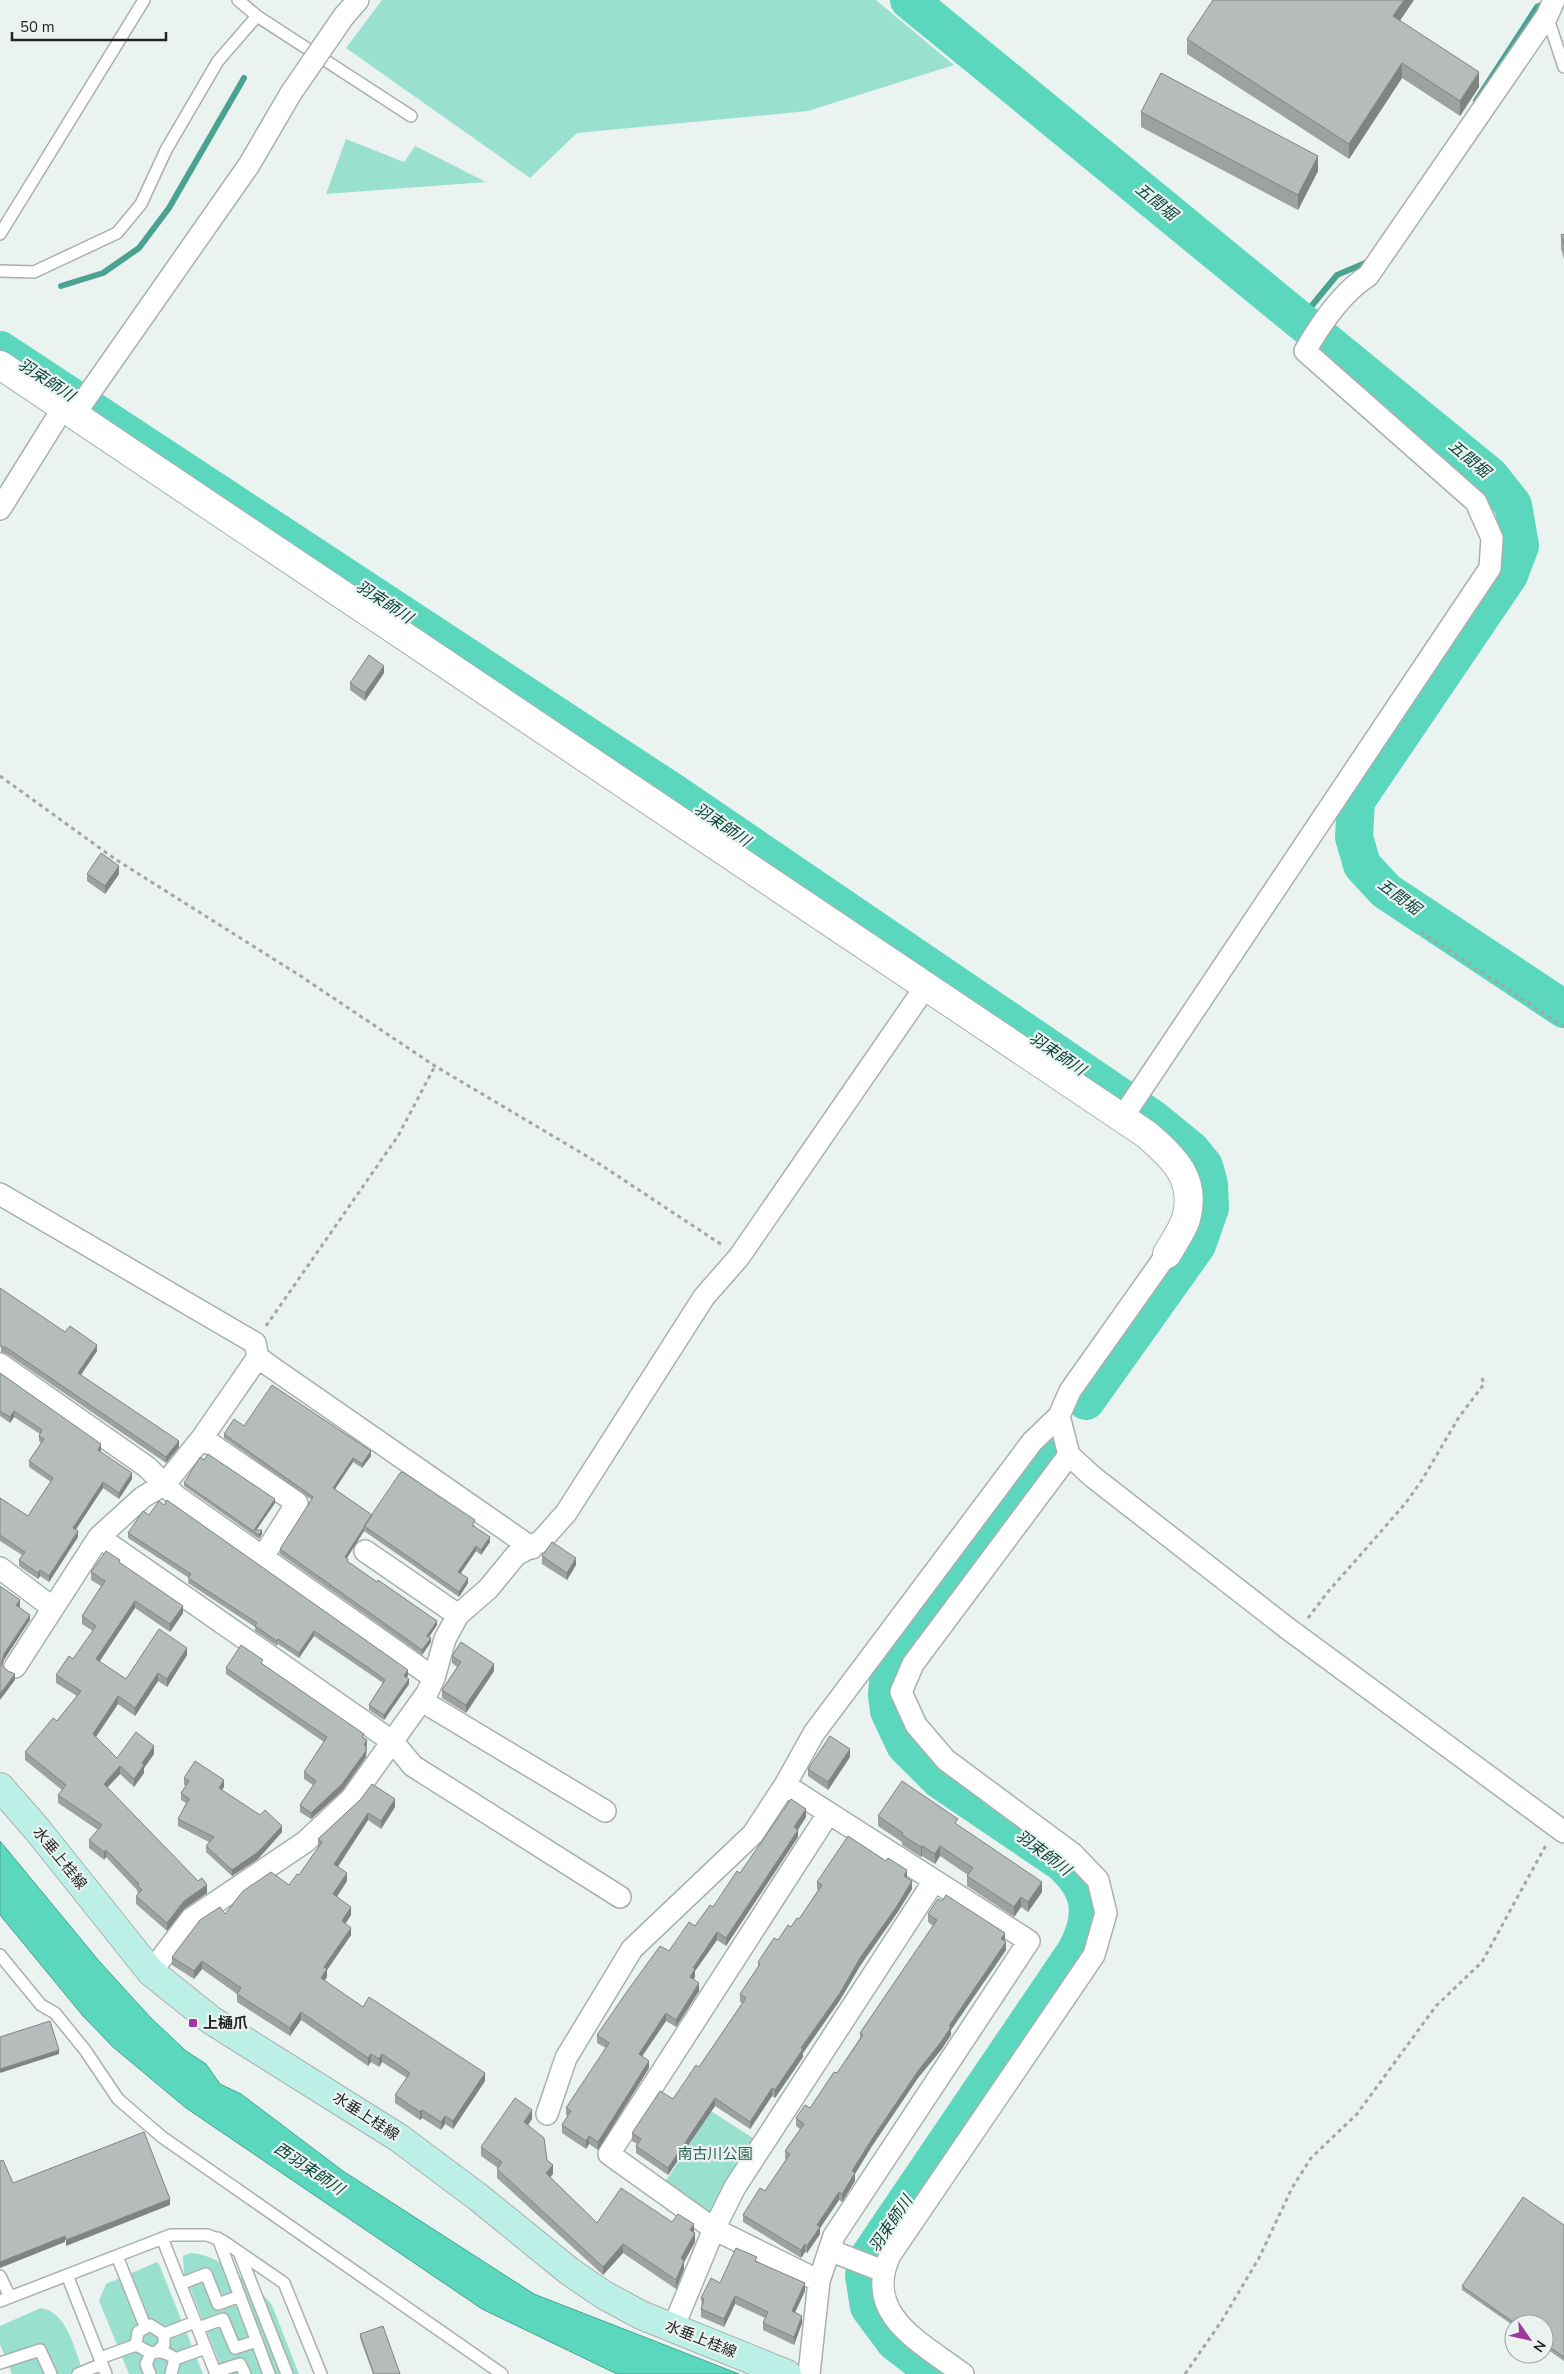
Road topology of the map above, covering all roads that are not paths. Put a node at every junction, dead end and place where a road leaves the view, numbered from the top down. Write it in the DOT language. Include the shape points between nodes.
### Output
graph roads {
  1 [pos="144,0"];
  2 [pos="238,0"];
  3 [pos="358,0"];
  4 [pos="1551,8"];
  5 [pos="257,16"];
  6 [pos="1564,67"];
  7 [pos="411,116"];
  8 [pos="0,234"];
  9 [pos="0,272"];
  10 [pos="0,365"];
  11 [pos="69,411"];
  12 [pos="0,509"];
  13 [pos="926,986"];
  14 [pos="1122,1118"];
  15 [pos="0,1194"];
  16 [pos="1167,1254"];
  17 [pos="257,1350"];
  18 [pos="0,1364"];
  19 [pos="1059,1416"];
  20 [pos="202,1438"];
  21 [pos="1069,1455"];
  22 [pos="165,1484"];
  23 [pos="99,1537"];
  24 [pos="532,1548"];
  25 [pos="364,1551"];
  26 [pos="262,1558"];
  27 [pos="0,1568"];
  28 [pos="54,1608"];
  29 [pos="458,1615"];
  30 [pos="15,1667"];
  31 [pos="434,1678"];
  32 [pos="422,1701"];
  33 [pos="393,1742"];
  34 [pos="785,1785"];
  35 [pos="0,1788"];
  36 [pos="605,1811"];
  37 [pos="828,1814"];
  38 [pos="1560,1829"];
  39 [pos="934,1881"];
  40 [pos="620,1897"];
  41 [pos="0,1955"];
  42 [pos="151,1972"];
  43 [pos="547,2114"];
  44 [pos="714,2229"];
  45 [pos="162,2238"];
  46 [pos="218,2238"];
  47 [pos="829,2250"];
  48 [pos="239,2252"];
  49 [pos="117,2256"];
  50 [pos="882,2271"];
  51 [pos="67,2275"];
  52 [pos="0,2276"];
  53 [pos="819,2281"];
  54 [pos="180,2284"];
  55 [pos="240,2296"];
  56 [pos="5,2299"];
  57 [pos="197,2325"];
  58 [pos="145,2326"];
  59 [pos="673,2328"];
  60 [pos="164,2334"];
  61 [pos="257,2341"];
  62 [pos="136,2345"];
  63 [pos="206,2348"];
  64 [pos="154,2352"];
  65 [pos="175,2359"];
  66 [pos="0,2363"];
  67 [pos="103,2365"];
  68 [pos="0,2370"];
  69 [pos="216,2373"];
  70 [pos="1,2374"];
  71 [pos="51,2374"];
  72 [pos="78,2374"];
  73 [pos="150,2374"];
  74 [pos="171,2374"];
  75 [pos="244,2374"];
  76 [pos="269,2374"];
  77 [pos="287,2374"];
  78 [pos="321,2374"];
  79 [pos="502,2374"];
  80 [pos="787,2374"];
  81 [pos="808,2374"];
  82 [pos="964,2374"];
  1 -- 8 [label="lane"];
  2 -- 5 [label="lane"];
  3 -- 11 [label="street, bridge" via="291,93 249,165"];
  4 -- 6 [label="lane"];
  4 -- 14 [label="street" via="1368,276 1358,282 1332,312 1305,351 1476,502 1492,538 1490,568"];
  5 -- 7 [label="lane"];
  5 -- 9 [label="lane" via="218,61 166,150 140,204 117,233 34,272"];
  10 -- 11 [label="street"];
  11 -- 12 [label="street"];
  11 -- 13 [label="street"];
  13 -- 14 [label="street"];
  13 -- 24 [label="street" via="739,1257 704,1297 566,1512"];
  14 -- 16 [label="street" via="1170,1155 1182,1171 1189,1194 1185,1220"];
  15 -- 17 [label="street"];
  16 -- 19 [label="street" via="1070,1390"];
  17 -- 20 [label="street"];
  17 -- 24 [label="street"];
  18 -- 22 [label="street" via="147,1467"];
  19 -- 21 [label="street"];
  19 -- 34 [label="street" via="1032,1442 814,1733"];
  20 -- 22 [label="street"];
  20 -- 26 [label="street" via="297,1503"];
  21 -- 38 [label="street" via="1296,1634"];
  21 -- 50 [label="street" via="913,1664 902,1692 916,1725 946,1760 1073,1854 1098,1880 1106,1913 1094,1955"];
  22 -- 23 [label="street" via="143,1496"];
  22 -- 26 [label="street" via="176,1496"];
  23 -- 28 [label="street"];
  23 -- 33 [label="street"];
  24 -- 29 [label="street" via="516,1555 488,1589"];
  25 -- 29 [label="street"];
  26 -- 31 [label="street"];
  27 -- 28 [label="street"];
  28 -- 30 [label="street"];
  29 -- 31 [label="street" via="445,1639"];
  31 -- 32 [label="street"];
  32 -- 33 [label="street"];
  32 -- 36 [label="street"];
  33 -- 40 [label="street" via="413,1766"];
  33 -- 42 [label="street" via="351,1799 305,1842 190,1919"];
  34 -- 37 [label="street"];
  34 -- 43 [label="street" via="753,1834 632,1949 566,2058"];
  35 -- 42 [label="main road, 水垂上桂線"];
  37 -- 39 [label="street"];
  37 -- 44 [label="street" via="608,2154"];
  39 -- 44 [label="street" via="736,2187"];
  39 -- 47 [label="street" via="1029,1941 834,2236"];
  41 -- 79 [label="lane" via="41,2005 55,2013 118,2099 162,2137"];
  42 -- 59 [label="main road, 水垂上桂線" via="211,2020 399,2138 604,2295"];
  44 -- 53 [label="street"];
  44 -- 59 [label="street"];
  45 -- 46 [label="lane" via="207,2235"];
  45 -- 49 [label="lane"];
  45 -- 54 [label="lane"];
  46 -- 48 [label="lane"];
  46 -- 55 [label="lane"];
  47 -- 50 [label="street"];
  47 -- 53 [label="street"];
  48 -- 77 [label="lane"];
  48 -- 78 [label="lane" via="284,2283"];
  49 -- 51 [label="lane"];
  49 -- 58 [label="lane"];
  50 -- 82 [label="street" via="882,2294 893,2318"];
  51 -- 56 [label="lane"];
  51 -- 67 [label="lane"];
  52 -- 56 [label="lane"];
  53 -- 81 [label="street"];
  54 -- 55 [label="lane" via="206,2274 218,2304"];
  54 -- 57 [label="lane"];
  55 -- 61 [label="lane"];
  57 -- 60 [label="lane"];
  57 -- 61 [label="lane" via="223,2319 235,2348"];
  57 -- 63 [label="lane"];
  58 -- 60 [label="lane" via="150,2325"];
  58 -- 62 [label="lane" via="138,2332"];
  59 -- 80 [label="main road, 水垂上桂線"];
  60 -- 64 [label="lane" via="164,2345"];
  61 -- 76 [label="lane"];
  62 -- 64 [label="lane"];
  62 -- 67 [label="lane"];
  63 -- 65 [label="lane"];
  63 -- 69 [label="lane"];
  64 -- 65 [label="lane" via="166,2352"];
  64 -- 73 [label="lane" via="146,2364"];
  65 -- 74 [label="lane"];
  66 -- 71 [label="lane" via="40,2350"];
  67 -- 72 [label="lane"];
  68 -- 70 [label="lane"];
  69 -- 75 [label="lane" via="240,2364"];
}
